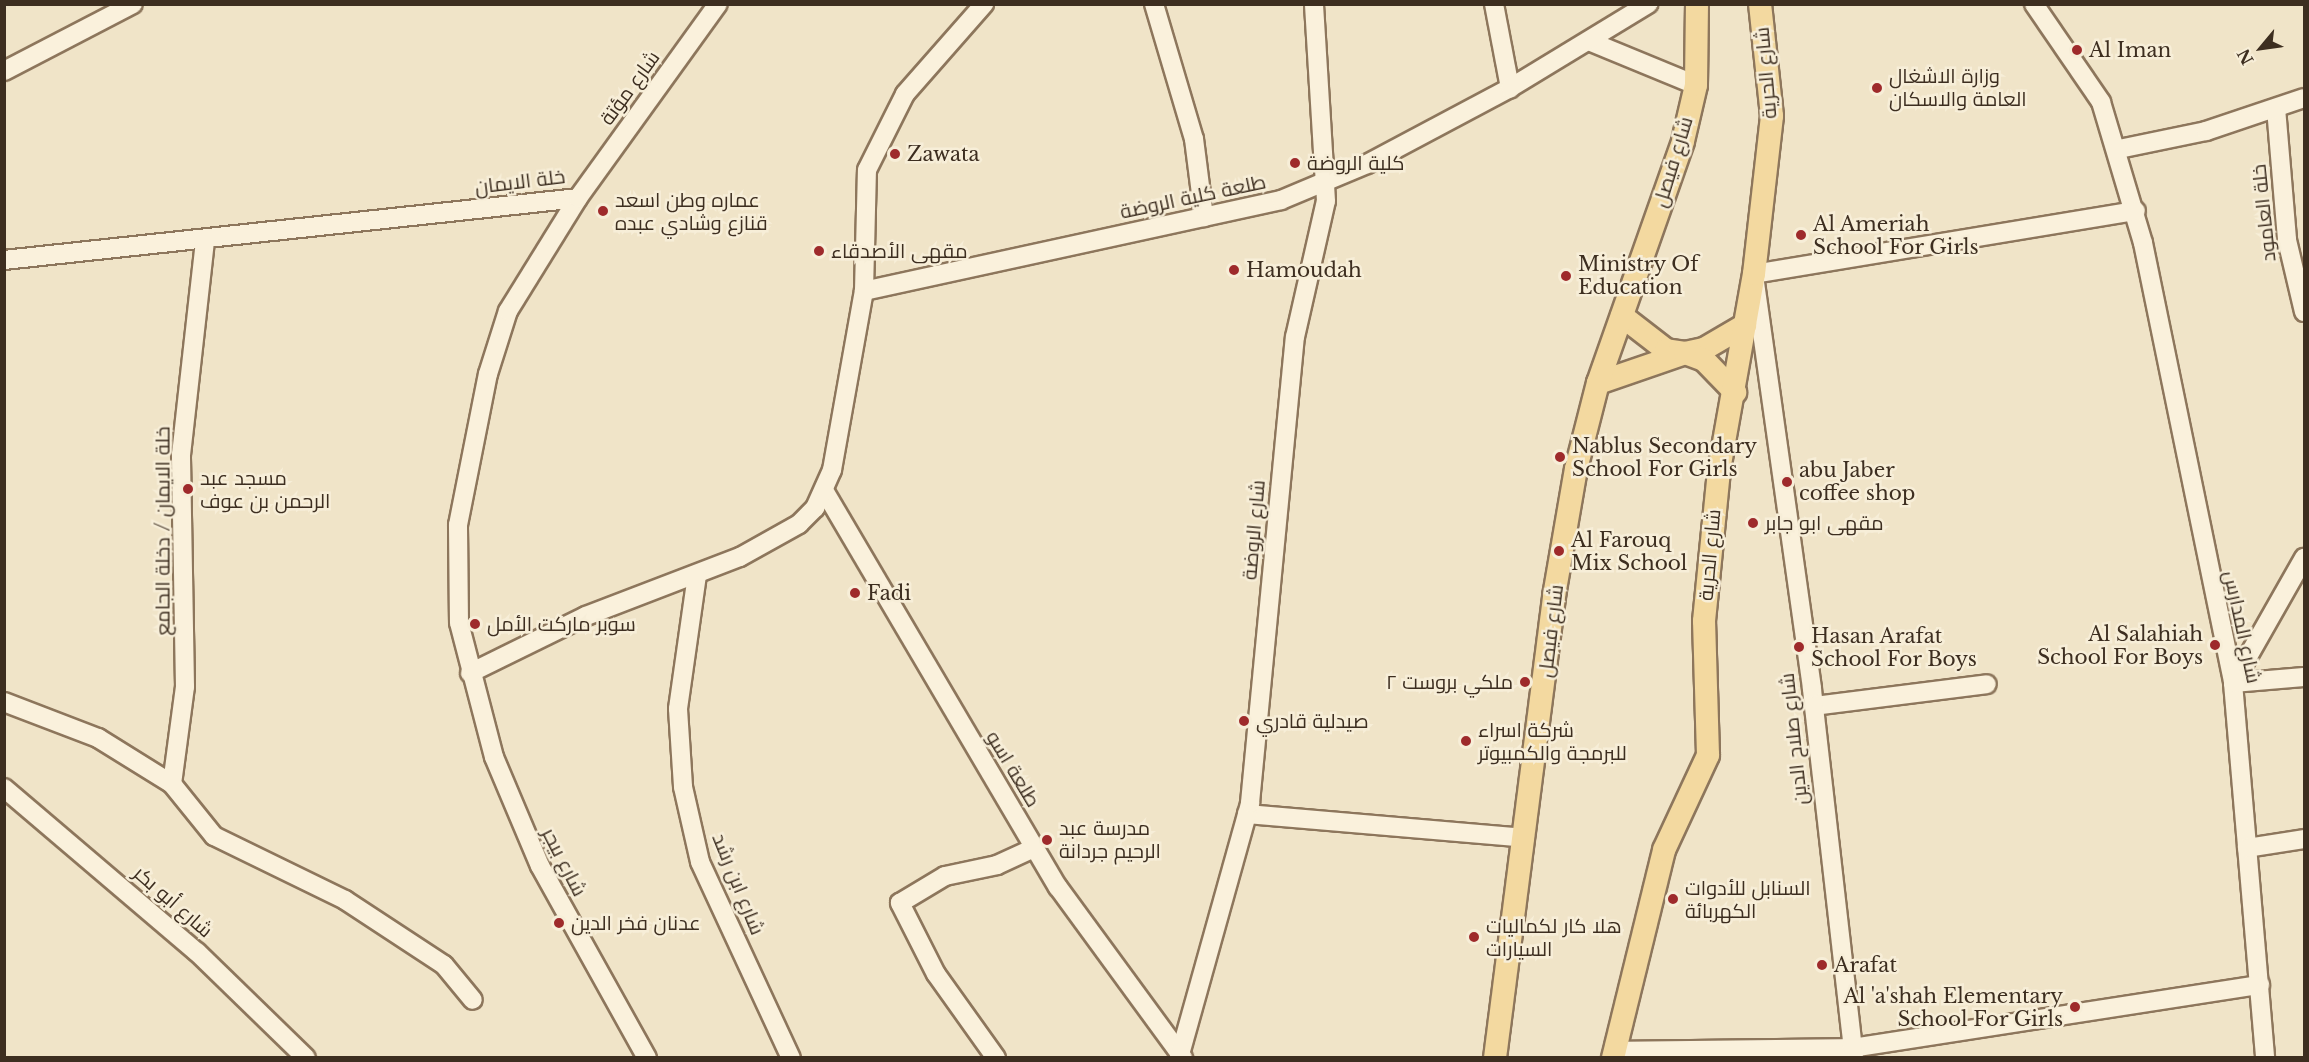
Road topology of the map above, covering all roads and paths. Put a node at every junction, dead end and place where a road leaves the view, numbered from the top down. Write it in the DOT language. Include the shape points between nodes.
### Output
graph roads {
  1 [pos="133,4"];
  2 [pos="718,4"];
  3 [pos="984,4"];
  4 [pos="1154,4"];
  5 [pos="1314,4"];
  6 [pos="1494,4"];
  7 [pos="1648,4"];
  8 [pos="1697,4"];
  9 [pos="1760,4"];
  10 [pos="2034,4"];
  11 [pos="1589,41"];
  12 [pos="4,71"];
  13 [pos="1696,85"];
  14 [pos="1510,88"];
  15 [pos="2304,98"];
  16 [pos="2276,108"];
  17 [pos="2119,149"];
  18 [pos="1324,183"];
  19 [pos="578,198"];
  20 [pos="2136,211"];
  21 [pos="1204,217"];
  22 [pos="205,241"];
  23 [pos="4,260"];
  24 [pos="1754,274"];
  25 [pos="864,291"];
  26 [pos="2304,312"];
  27 [pos="1622,315"];
  28 [pos="1746,325"];
  29 [pos="1685,353"];
  30 [pos="1598,383"];
  31 [pos="1735,392"];
  32 [pos="825,492"];
  33 [pos="2304,558"];
  34 [pos="697,575"];
  35 [pos="470,673"];
  36 [pos="2304,677"];
  37 [pos="2233,682"];
  38 [pos="1987,684"];
  39 [pos="4,702"];
  40 [pos="1814,706"];
  41 [pos="172,784"];
  42 [pos="4,788"];
  43 [pos="1247,814"];
  44 [pos="1525,838"];
  45 [pos="2304,839"];
  46 [pos="1034,848"];
  47 [pos="2247,848"];
  48 [pos="2260,985"];
  49 [pos="473,1000"];
  50 [pos="1853,1053"];
  51 [pos="1613,1054"];
  52 [pos="1180,1056"];
  53 [pos="306,1058"];
  54 [pos="646,1058"];
  55 [pos="790,1058"];
  56 [pos="996,1058"];
  57 [pos="1495,1058"];
  58 [pos="2265,1058"];
  1 -- 12 [label="street"];
  2 -- 19 [label="street, شارع مؤتة"];
  3 -- 25 [label="street" via="905,94 867,170"];
  4 -- 21 [label="street" via="1194,139"];
  5 -- 18 [label="street, شارع الروضة"];
  6 -- 14 [label="street"];
  7 -- 11 [label="street, طلعة كلية الروضة"];
  8 -- 13 [label="main road, شارع فيصل"];
  9 -- 24 [label="main road, شارع الحرية" via="1772,116"];
  10 -- 17 [label="street, شارع المدارس" via="2089,79"];
  11 -- 13 [label="street"];
  11 -- 14 [label="street, طلعة كلية الروضة"];
  13 -- 27 [label="main road, شارع فيصل" via="1683,141"];
  14 -- 18 [label="street, طلعة كلية الروضة"];
  15 -- 16 [label="street"];
  16 -- 17 [label="street" via="2206,131"];
  16 -- 26 [label="street, خلة العامود" via="2287,240"];
  17 -- 20 [label="street, شارع المدارس"];
  18 -- 21 [label="street, طلعة كلية الروضة" via="1281,200"];
  18 -- 43 [label="street, شارع الروضة" via="1326,201 1294,337"];
  19 -- 22 [label="street, خلة الايمان"];
  19 -- 35 [label="street, خلة الايمان" via="508,311 472,444 455,584"];
  20 -- 24 [label="street"];
  20 -- 37 [label="street, شارع المدارس"];
  21 -- 25 [label="street, طلعة كلية الروضة"];
  22 -- 23 [label="street, خلة الايمان"];
  22 -- 41 [label="street, خلة الايمان / دخلة الجامع" via="181,455 185,687"];
  24 -- 28 [label="main road, شارع الحرية"];
  24 -- 40 [label="street, شارع صلاح الدين"];
  25 -- 32 [label="street"];
  27 -- 29 [label="main road" via="1666,350"];
  27 -- 30 [label="main road, شارع فيصل"];
  28 -- 29 [label="main road" via="1704,350"];
  28 -- 31 [label="main road, شارع الحرية"];
  29 -- 30 [label="main road"];
  29 -- 31 [label="main road" via="1704,360"];
  30 -- 44 [label="main road, شارع فيصل" via="1554,596"];
  31 -- 51 [label="main road, شارع الحرية" via="1719,470 1704,621 1708,755 1664,850"];
  32 -- 34 [label="street" via="799,524"];
  32 -- 46 [label="street, طلعة اسو"];
  33 -- 37 [label="street"];
  34 -- 35 [label="street" via="586,616"];
  34 -- 55 [label="street, شارع ابن رشد" via="678,708 683,787 700,862"];
  35 -- 54 [label="street, شارع بيجر" via="522,828"];
  36 -- 37 [label="street"];
  37 -- 47 [label="street, شارع المدارس"];
  38 -- 40 [label="street"];
  39 -- 41 [label="street" via="98,738"];
  40 -- 50 [label="street, شارع صلاح الدين"];
  41 -- 49 [label="street" via="214,836 345,900 444,965"];
  42 -- 53 [label="street, شارع أبو بكر" via="197,952"];
  43 -- 44 [label="street"];
  43 -- 52 [label="street, شارع الروضة"];
  44 -- 57 [label="main road, شارع فيصل"];
  45 -- 47 [label="street"];
  46 -- 52 [label="street, طلعة اسو"];
  46 -- 56 [label="street" via="997,865 945,876 900,903 942,984"];
  47 -- 48 [label="street, شارع المدارس"];
  48 -- 50 [label="street"];
  48 -- 58 [label="street, شارع المدارس"];
  50 -- 51 [label="street"];
}
